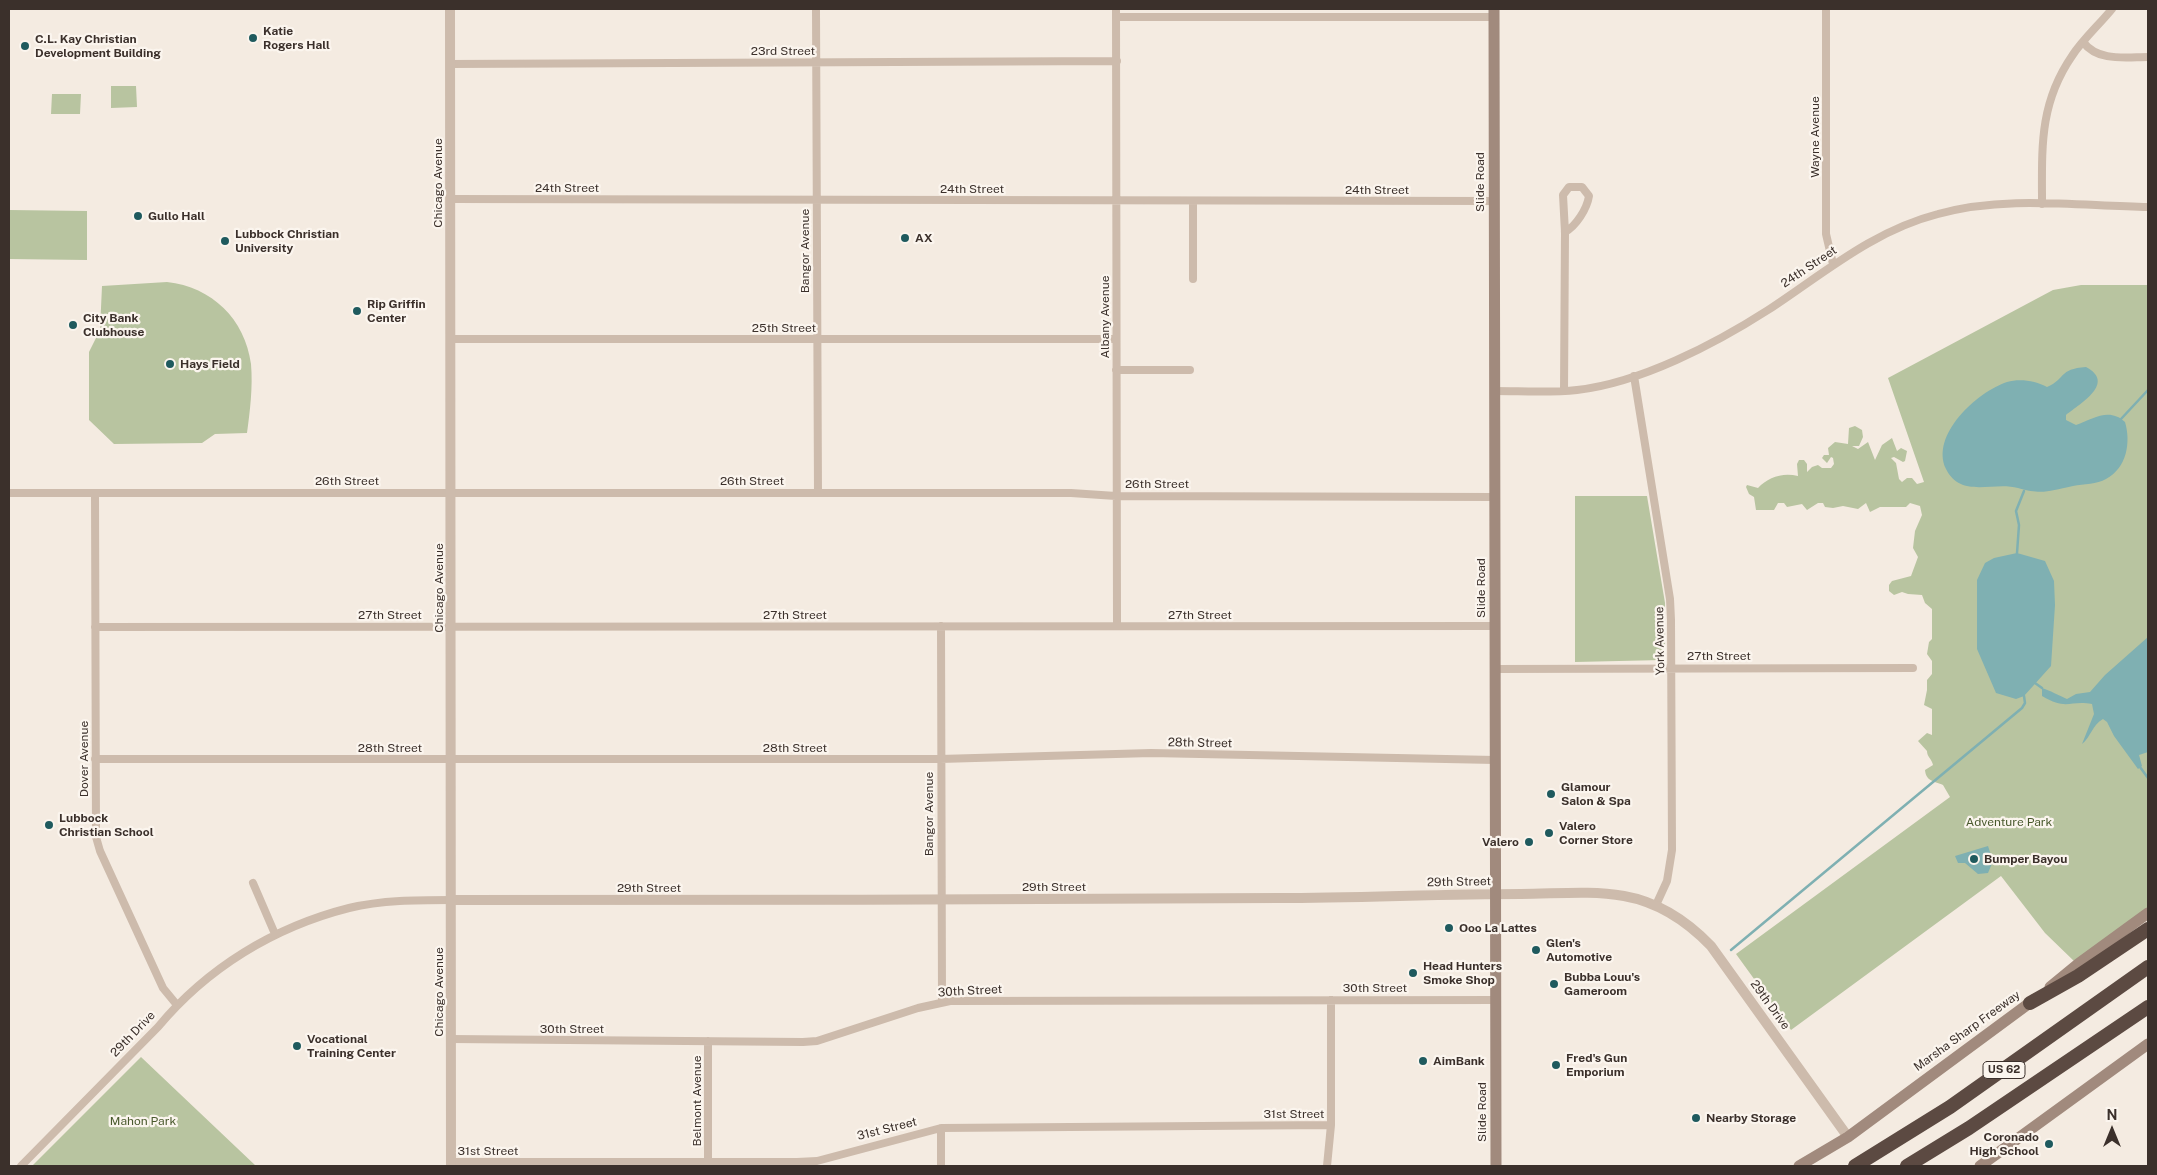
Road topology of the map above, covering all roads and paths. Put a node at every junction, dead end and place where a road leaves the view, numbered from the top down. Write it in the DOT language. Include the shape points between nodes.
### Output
graph roads {
  1 [pos="450,9"];
  2 [pos="816,9"];
  3 [pos="1826,9"];
  4 [pos="2112,9"];
  5 [pos="1116,13"];
  6 [pos="1494,13"];
  7 [pos="2083,42"];
  8 [pos="2148,57"];
  9 [pos="1117,61"];
  10 [pos="816,62"];
  11 [pos="450,64"];
  12 [pos="451,200"];
  13 [pos="816,200"];
  14 [pos="1117,201"];
  15 [pos="1193,201"];
  16 [pos="1494,201"];
  17 [pos="2042,204"];
  18 [pos="2148,207"];
  19 [pos="1565,232"];
  20 [pos="1833,264"];
  21 [pos="1193,279"];
  22 [pos="451,339"];
  23 [pos="817,339"];
  24 [pos="1116,339"];
  25 [pos="1116,370"];
  26 [pos="1190,370"];
  27 [pos="1634,376"];
  28 [pos="1494,391"];
  29 [pos="1564,391"];
  30 [pos="451,492"];
  31 [pos="9,493"];
  32 [pos="95,493"];
  33 [pos="818,493"];
  34 [pos="1116,496"];
  35 [pos="1494,496"];
  36 [pos="452,626"];
  37 [pos="941,626"];
  38 [pos="1117,626"];
  39 [pos="1495,626"];
  40 [pos="95,627"];
  41 [pos="1672,668"];
  42 [pos="1913,668"];
  43 [pos="1495,669"];
  44 [pos="95,759"];
  45 [pos="940,759"];
  46 [pos="452,760"];
  47 [pos="1495,760"];
  48 [pos="252,883"];
  49 [pos="1495,894"];
  50 [pos="451,900"];
  51 [pos="940,900"];
  52 [pos="1656,905"];
  53 [pos="2148,913"];
  54 [pos="2148,929"];
  55 [pos="276,934"];
  56 [pos="2148,967"];
  57 [pos="1331,1000"];
  58 [pos="1496,1000"];
  59 [pos="942,1001"];
  60 [pos="2030,1003"];
  61 [pos="177,1005"];
  62 [pos="2148,1006"];
  63 [pos="451,1039"];
  64 [pos="708,1041"];
  65 [pos="2148,1044"];
  66 [pos="1331,1125"];
  67 [pos="941,1128"];
  68 [pos="1969,1128"];
  69 [pos="1848,1137"];
  70 [pos="708,1162"];
  71 [pos="451,1164"];
  72 [pos="21,1166"];
  73 [pos="942,1166"];
  74 [pos="1327,1166"];
  75 [pos="1496,1166"];
  76 [pos="1799,1166"];
  77 [pos="1855,1166"];
  78 [pos="1907,1166"];
  79 [pos="1920,1166"];
  80 [pos="1980,1166"];
  1 -- 11 [label="street, Chicago Avenue"];
  2 -- 10 [label="street, Bangor Avenue"];
  3 -- 20 [label="street, Wayne Avenue" via="1826,234"];
  4 -- 7 [label="street"];
  5 -- 6 [label="street"];
  5 -- 9 [label="street, Albany Avenue"];
  6 -- 16 [label="main road, Slide Road"];
  7 -- 8 [label="street" via="2098,55"];
  7 -- 17 [label="street" via="2072,55 2050,96 2044,130"];
  9 -- 10 [label="street, 23rd Street"];
  9 -- 14 [label="street, Albany Avenue"];
  10 -- 11 [label="street, 23rd Street"];
  10 -- 13 [label="street, Bangor Avenue"];
  11 -- 12 [label="street, Chicago Avenue"];
  12 -- 13 [label="street, 24th Street"];
  12 -- 22 [label="street, Chicago Avenue"];
  13 -- 14 [label="street, 24th Street"];
  13 -- 23 [label="street, Bangor Avenue"];
  14 -- 15 [label="street, 24th Street"];
  14 -- 24 [label="street, Albany Avenue"];
  15 -- 16 [label="street, 24th Street"];
  15 -- 21 [label="street"];
  16 -- 28 [label="main road, Slide Road"];
  17 -- 18 [label="street, 24th Street"];
  17 -- 20 [label="street, 24th Street" via="1970,207 1937,214 1882,235"];
  19 -- 19 [label="street" via="1572,228 1587,205 1589,196 1582,187 1572,186 1565,190"];
  19 -- 29 [label="street"];
  20 -- 27 [label="street, 24th Street" via="1727,334"];
  22 -- 23 [label="street, 25th Street"];
  22 -- 30 [label="street, Chicago Avenue"];
  23 -- 24 [label="street, 25th Street"];
  23 -- 33 [label="street, Bangor Avenue"];
  24 -- 25 [label="street, Albany Avenue"];
  25 -- 26 [label="street"];
  25 -- 34 [label="street, Albany Avenue"];
  27 -- 29 [label="street, 24th Street" via="1597,387"];
  27 -- 41 [label="street, York Avenue" via="1670,599"];
  28 -- 29 [label="street, 24th Street"];
  28 -- 35 [label="main road, Slide Road"];
  30 -- 32 [label="street, 26th Street"];
  30 -- 33 [label="street, 26th Street"];
  30 -- 36 [label="street, Chicago Avenue"];
  31 -- 32 [label="street, 26th Street"];
  32 -- 40 [label="street, Dover Avenue"];
  33 -- 34 [label="street, 26th Street" via="1071,493"];
  34 -- 35 [label="street, 26th Street"];
  34 -- 38 [label="street, Albany Avenue"];
  35 -- 39 [label="main road, Slide Road"];
  36 -- 37 [label="street, 27th Street"];
  36 -- 40 [label="street, 27th Street"];
  36 -- 46 [label="street, Chicago Avenue"];
  37 -- 38 [label="street, 27th Street"];
  37 -- 45 [label="street, Bangor Avenue"];
  38 -- 39 [label="street, 27th Street"];
  39 -- 43 [label="main road, Slide Road"];
  40 -- 44 [label="street, Dover Avenue"];
  41 -- 42 [label="street, 27th Street"];
  41 -- 43 [label="street, 27th Street"];
  41 -- 52 [label="street, York Avenue" via="1672,850 1667,881"];
  43 -- 47 [label="main road, Slide Road"];
  44 -- 46 [label="street, 28th Street"];
  44 -- 61 [label="street, Dover Avenue" via="98,847 164,988"];
  45 -- 46 [label="street, 28th Street"];
  45 -- 47 [label="street, 28th Street" via="1152,753"];
  45 -- 51 [label="street, Bangor Avenue"];
  46 -- 50 [label="street, Chicago Avenue"];
  47 -- 49 [label="main road, Slide Road"];
  48 -- 55 [label="street"];
  49 -- 51 [label="street, 29th Street"];
  49 -- 52 [label="street, 29th Street" via="1599,893 1627,896"];
  49 -- 58 [label="main road, Slide Road"];
  50 -- 51 [label="street, 29th Street"];
  50 -- 55 [label="street, 29th Drive" via="413,900 350,908"];
  50 -- 63 [label="street, Chicago Avenue"];
  51 -- 59 [label="street, Bangor Avenue"];
  52 -- 69 [label="street, 29th Drive" via="1688,925 1711,946"];
  53 -- 60 [label="main road, Marsha Sharp Freeway"];
  54 -- 60 [label="highway" via="2078,976"];
  55 -- 61 [label="street, 29th Drive" via="207,978"];
  56 -- 77 [label="highway, US 62" via="1950,1107"];
  57 -- 58 [label="street, 30th Street"];
  57 -- 59 [label="street, 30th Street"];
  57 -- 66 [label="street"];
  58 -- 75 [label="main road, Slide Road"];
  59 -- 64 [label="street, 30th Street" via="817,1041"];
  60 -- 69 [label="main road, Marsha Sharp Freeway"];
  61 -- 72 [label="street, 29th Drive"];
  62 -- 68 [label="highway, US 62"];
  63 -- 64 [label="street, 30th Street"];
  63 -- 71 [label="street, Chicago Avenue"];
  64 -- 70 [label="street, Belmont Avenue"];
  65 -- 80 [label="main road"];
  66 -- 67 [label="street, 31st Street"];
  66 -- 74 [label="street"];
  67 -- 70 [label="street, 31st Street" via="817,1161"];
  67 -- 73 [label="street"];
  68 -- 78 [label="highway, US 62"];
  68 -- 79 [label="highway"];
  69 -- 76 [label="main road, Marsha Sharp Freeway"];
  70 -- 71 [label="street, 31st Street"];
}
